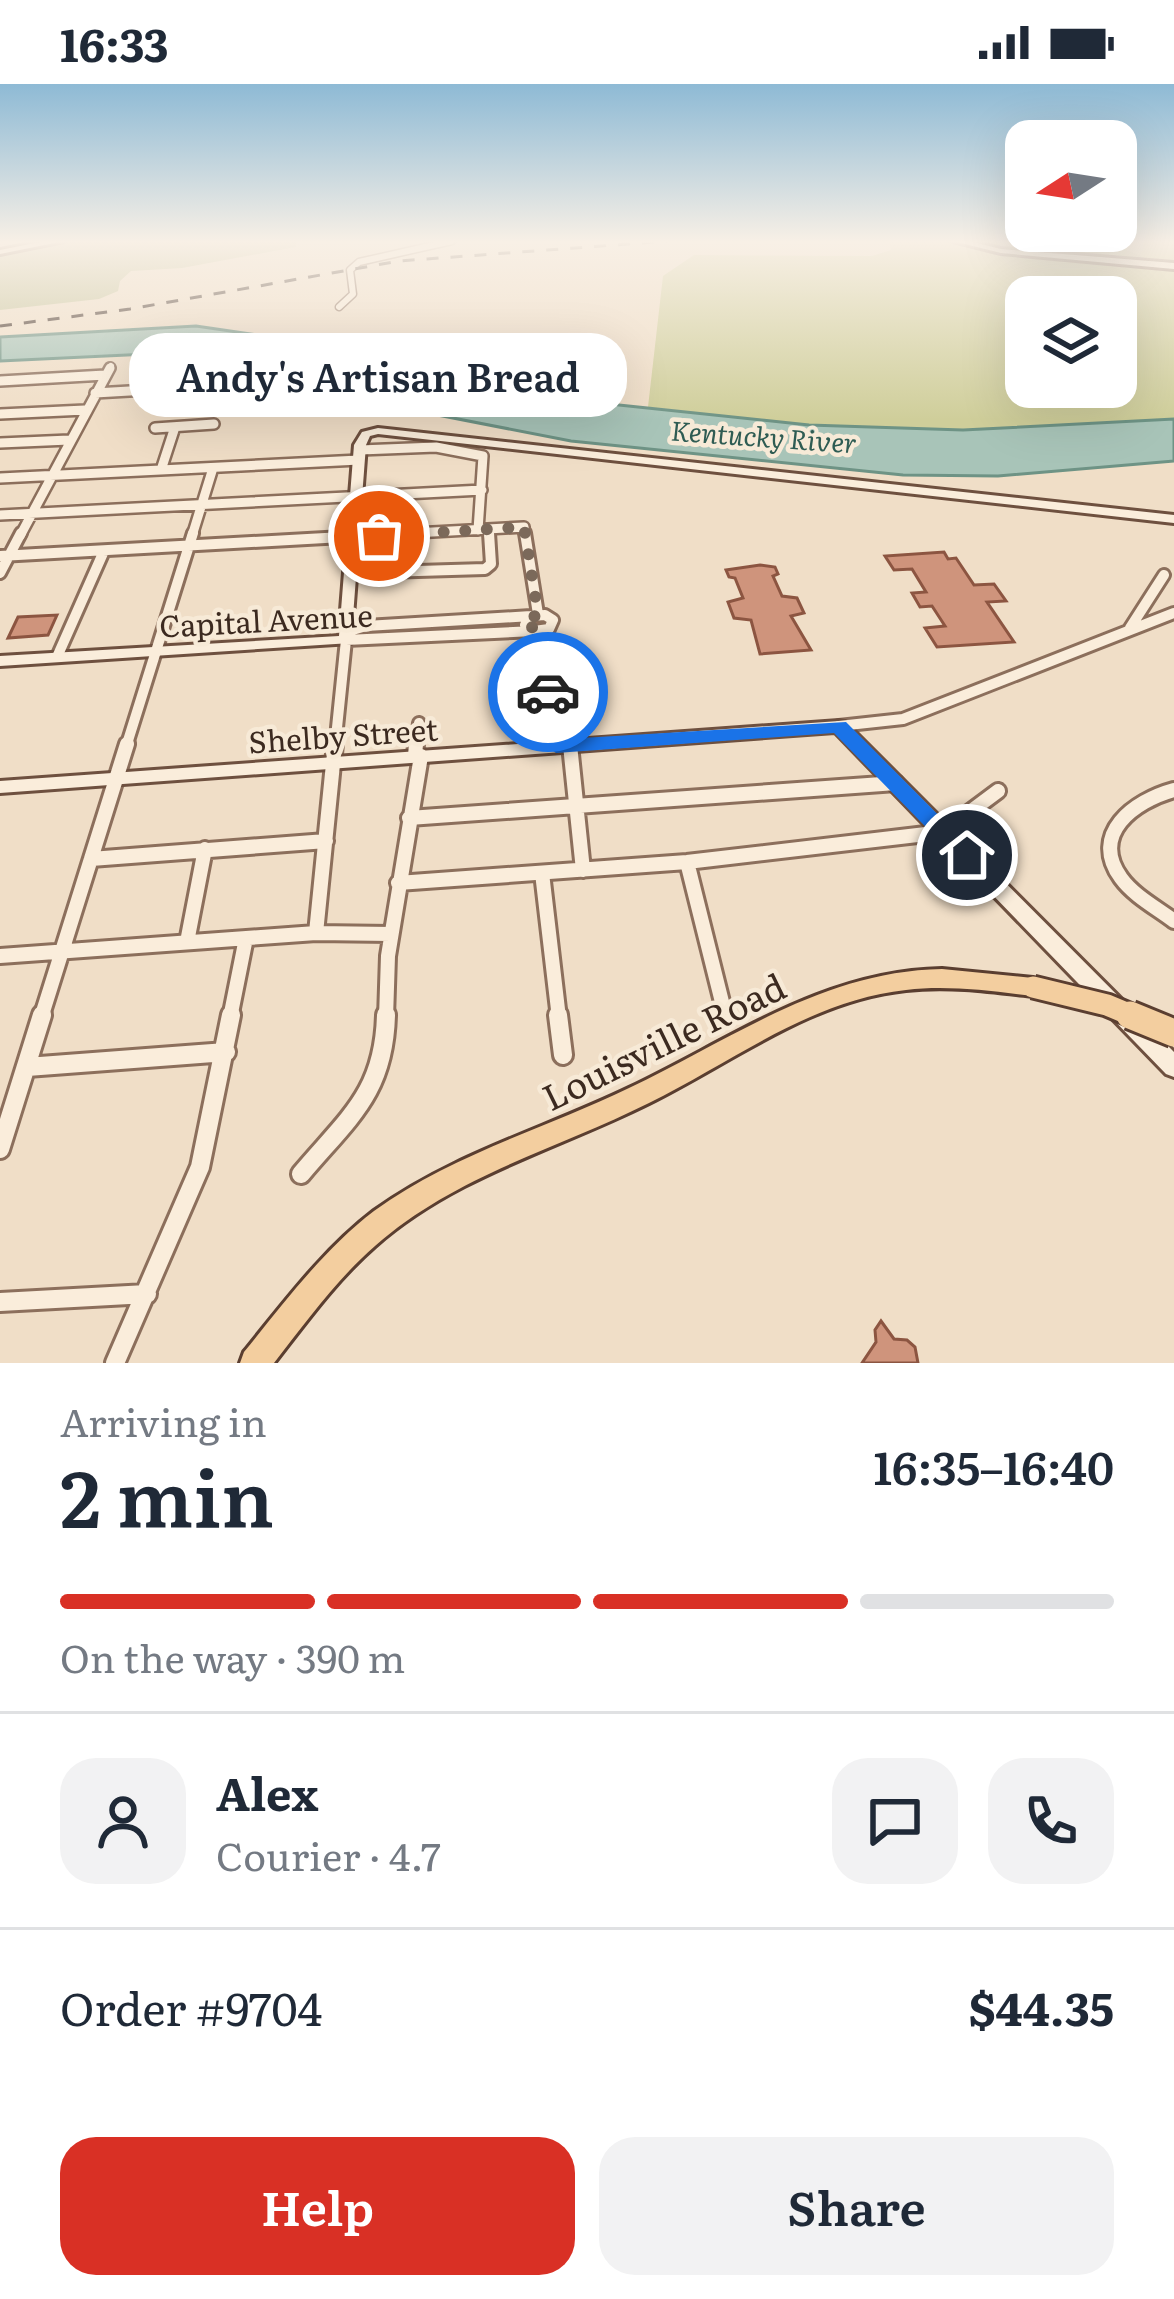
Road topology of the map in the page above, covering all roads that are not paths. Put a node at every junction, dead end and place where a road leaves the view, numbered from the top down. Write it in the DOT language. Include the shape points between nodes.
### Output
graph roads {
  1 [pos="345,301"];
  2 [pos="339,307"];
  3 [pos="0,381"];
  4 [pos="233,385"];
  5 [pos="95,393"];
  6 [pos="85,410"];
  7 [pos="0,414"];
  8 [pos="214,424"];
  9 [pos="175,427"];
  10 [pos="155,428"];
  11 [pos="69,440"];
  12 [pos="0,443"];
  13 [pos="360,455"];
  14 [pos="213,467"];
  15 [pos="161,470"];
  16 [pos="52,476"];
  17 [pos="0,478"];
  18 [pos="482,490"];
  19 [pos="356,496"];
  20 [pos="202,505"];
  21 [pos="32,513"];
  22 [pos="0,515"];
  23 [pos="1174,519"];
  24 [pos="483,530"];
  25 [pos="353,537"];
  26 [pos="189,546"];
  27 [pos="104,550"];
  28 [pos="5,556"];
  29 [pos="0,573"];
  30 [pos="351,574"];
  31 [pos="1164,575"];
  32 [pos="1174,613"];
  33 [pos="534,615"];
  34 [pos="1129,628"];
  35 [pos="538,633"];
  36 [pos="346,636"];
  37 [pos="158,652"];
  38 [pos="59,654"];
  39 [pos="0,657"];
  40 [pos="419,723"];
  41 [pos="839,726"];
  42 [pos="563,746"];
  43 [pos="418,756"];
  44 [pos="333,762"];
  45 [pos="118,778"];
  46 [pos="896,783"];
  47 [pos="0,787"];
  48 [pos="1174,790"];
  49 [pos="998,791"];
  50 [pos="576,808"];
  51 [pos="409,818"];
  52 [pos="944,832"];
  53 [pos="326,841"];
  54 [pos="206,849"];
  55 [pos="91,859"];
  56 [pos="687,862"];
  57 [pos="583,870"];
  58 [pos="542,873"];
  59 [pos="398,884"];
  60 [pos="1174,921"];
  61 [pos="316,933"];
  62 [pos="391,934"];
  63 [pos="246,938"];
  64 [pos="187,942"];
  65 [pos="62,951"];
  66 [pos="0,956"];
  67 [pos="722,1002"];
  68 [pos="1174,1033"];
  69 [pos="226,1052"];
  70 [pos="563,1054"];
  71 [pos="27,1067"];
  72 [pos="1174,1067"];
  73 [pos="0,1149"];
  74 [pos="301,1174"];
  75 [pos="147,1294"];
  76 [pos="0,1303"];
  77 [pos="115,1363"];
  78 [pos="255,1363"];
  1 -- 2 [label="street"];
  3 -- 5 [label="street" via="108,371"];
  4 -- 5 [label="street"];
  5 -- 6 [label="street"];
  6 -- 7 [label="street"];
  6 -- 11 [label="street"];
  8 -- 9 [label="street"];
  9 -- 10 [label="street"];
  9 -- 15 [label="street"];
  11 -- 12 [label="street"];
  11 -- 16 [label="street"];
  13 -- 14 [label="street"];
  13 -- 18 [label="street" via="436,447 476,452 483,456"];
  13 -- 19 [label="main road"];
  13 -- 23 [label="main road" via="366,434 388,431"];
  14 -- 15 [label="street"];
  14 -- 20 [label="street"];
  15 -- 16 [label="street"];
  16 -- 17 [label="street"];
  16 -- 21 [label="street"];
  18 -- 19 [label="street"];
  18 -- 24 [label="street"];
  19 -- 20 [label="street"];
  19 -- 25 [label="main road"];
  20 -- 21 [label="street"];
  20 -- 26 [label="street"];
  21 -- 22 [label="street"];
  21 -- 28 [label="street"];
  24 -- 25 [label="street"];
  24 -- 30 [label="street" via="491,564 485,569"];
  24 -- 33 [label="street" via="524,527"];
  25 -- 26 [label="street"];
  25 -- 30 [label="main road"];
  26 -- 27 [label="street"];
  26 -- 37 [label="street"];
  27 -- 28 [label="street"];
  27 -- 38 [label="street"];
  28 -- 29 [label="street"];
  30 -- 36 [label="main road"];
  31 -- 34 [label="street"];
  32 -- 34 [label="street, Shelby Street"];
  33 -- 35 [label="street" via="525,625"];
  33 -- 35 [label="street" via="554,622"];
  33 -- 36 [label="street, Capital Avenue" via="367,626"];
  34 -- 41 [label="street, Shelby Street" via="903,719"];
  35 -- 36 [label="street, Capital Avenue"];
  35 -- 42 [label="street"];
  36 -- 37 [label="main road, Capital Avenue"];
  36 -- 44 [label="street"];
  37 -- 38 [label="main road, Capital Avenue"];
  37 -- 45 [label="street"];
  38 -- 39 [label="main road, Capital Avenue"];
  40 -- 43 [label="street"];
  41 -- 42 [label="main road, Shelby Street"];
  41 -- 46 [label="main road"];
  42 -- 43 [label="main road, Shelby Street"];
  42 -- 50 [label="street"];
  43 -- 44 [label="main road, Shelby Street"];
  43 -- 51 [label="street"];
  44 -- 45 [label="main road, Shelby Street"];
  44 -- 53 [label="street"];
  45 -- 47 [label="main road, Shelby Street"];
  45 -- 55 [label="street"];
  46 -- 50 [label="street"];
  46 -- 52 [label="main road"];
  48 -- 60 [label="street" via="1137,802 1113,827 1111,853 1120,878"];
  49 -- 52 [label="street"];
  50 -- 51 [label="street"];
  50 -- 57 [label="street"];
  51 -- 59 [label="street"];
  52 -- 56 [label="street"];
  52 -- 72 [label="main road"];
  53 -- 54 [label="street"];
  53 -- 61 [label="street"];
  54 -- 55 [label="street"];
  54 -- 64 [label="street"];
  55 -- 65 [label="street"];
  56 -- 57 [label="street"];
  56 -- 67 [label="street"];
  57 -- 58 [label="street"];
  58 -- 59 [label="street"];
  58 -- 70 [label="street"];
  59 -- 62 [label="street"];
  61 -- 62 [label="street"];
  61 -- 63 [label="street"];
  62 -- 74 [label="street" via="381,1070"];
  63 -- 64 [label="street"];
  63 -- 69 [label="street"];
  64 -- 65 [label="street"];
  65 -- 66 [label="street"];
  65 -- 71 [label="street"];
  68 -- 78 [label="main road, Louisville Road, bridge" via="1033,986 939,976 826,1000 425,1192 324,1277"];
  69 -- 71 [label="street"];
  69 -- 75 [label="street" via="200,1167"];
  71 -- 73 [label="street"];
  75 -- 76 [label="street"];
  75 -- 77 [label="street"];
}
